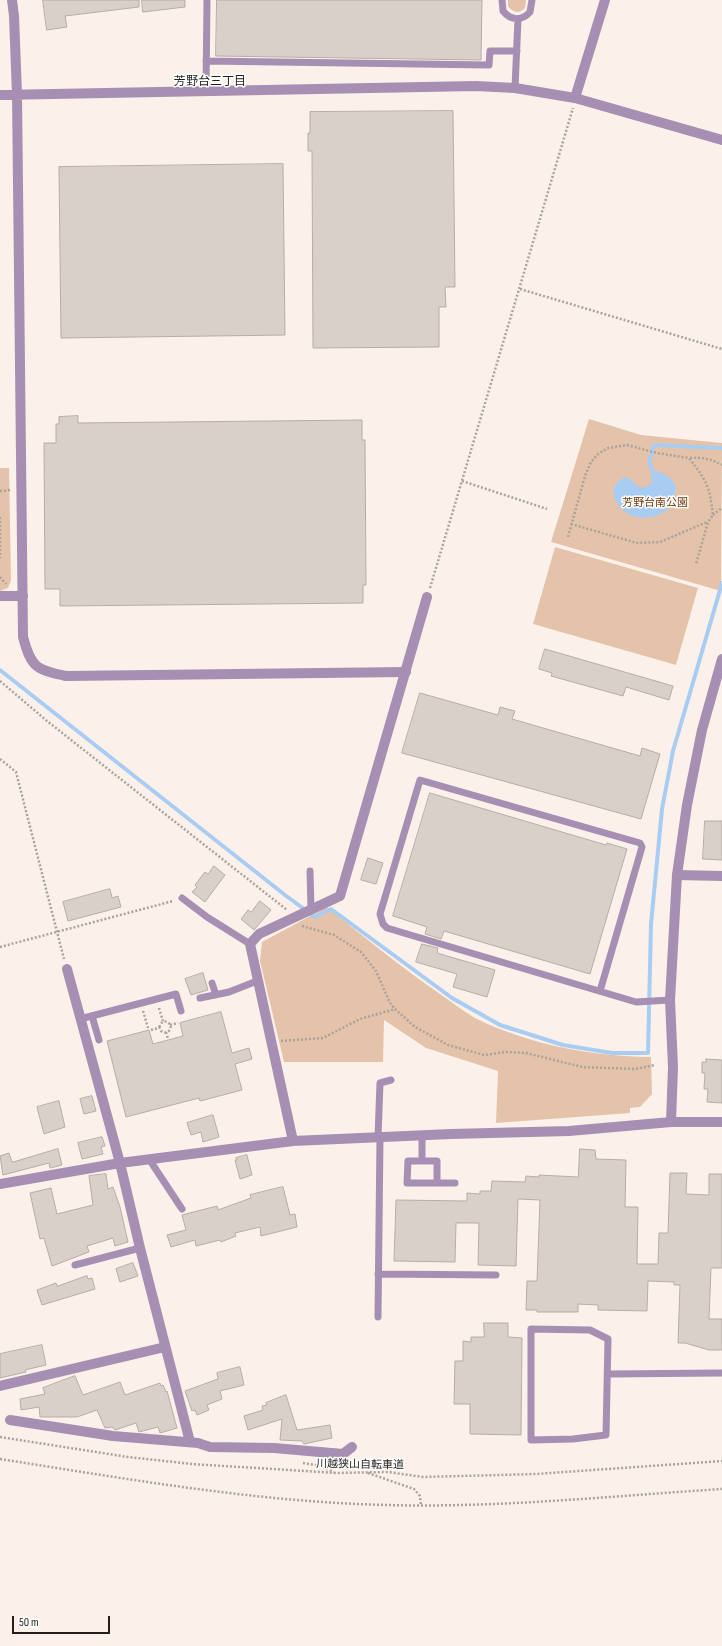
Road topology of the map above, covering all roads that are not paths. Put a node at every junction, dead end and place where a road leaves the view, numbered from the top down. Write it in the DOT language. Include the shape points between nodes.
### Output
graph roads {
  1 [pos="12,0"];
  2 [pos="207,0"];
  3 [pos="502,0"];
  4 [pos="532,0"];
  5 [pos="605,0"];
  6 [pos="518,19"];
  7 [pos="516,51"];
  8 [pos="206,61"];
  9 [pos="515,88"];
  10 [pos="206,91"];
  11 [pos="17,94"];
  12 [pos="0,95"];
  13 [pos="576,98"];
  14 [pos="722,140"];
  15 [pos="0,596"];
  16 [pos="23,596"];
  17 [pos="427,597"];
  18 [pos="722,659"];
  19 [pos="406,672"];
  20 [pos="310,871"];
  21 [pos="677,875"];
  22 [pos="722,876"];
  23 [pos="182,898"];
  24 [pos="311,909"];
  25 [pos="250,944"];
  26 [pos="66,970"];
  27 [pos="257,981"];
  28 [pos="212,983"];
  29 [pos="600,991"];
  30 [pos="216,995"];
  31 [pos="200,998"];
  32 [pos="670,1000"];
  33 [pos="181,1011"];
  34 [pos="92,1016"];
  35 [pos="80,1019"];
  36 [pos="99,1040"];
  37 [pos="391,1080"];
  38 [pos="671,1122"];
  39 [pos="722,1122"];
  40 [pos="422,1135"];
  41 [pos="379,1137"];
  42 [pos="293,1141"];
  43 [pos="149,1159"];
  44 [pos="422,1161"];
  45 [pos="120,1163"];
  46 [pos="437,1183"];
  47 [pos="455,1183"];
  48 [pos="0,1184"];
  49 [pos="182,1210"];
  50 [pos="140,1248"];
  51 [pos="75,1265"];
  52 [pos="378,1274"];
  53 [pos="496,1275"];
  54 [pos="378,1318"];
  55 [pos="165,1347"];
  56 [pos="722,1373"];
  57 [pos="608,1374"];
  58 [pos="0,1386"];
  59 [pos="10,1420"];
  60 [pos="190,1442"];
  61 [pos="352,1447"];
  1 -- 11 [label="street"];
  2 -- 8 [label="lane"];
  3 -- 6 [label="lane" via="506,15"];
  4 -- 6 [label="lane" via="530,12"];
  5 -- 13 [label="street"];
  6 -- 7 [label="lane"];
  7 -- 8 [label="lane" via="490,51 489,65"];
  7 -- 9 [label="lane"];
  8 -- 10 [label="lane"];
  9 -- 10 [label="street" via="476,86"];
  9 -- 13 [label="street"];
  10 -- 11 [label="street"];
  11 -- 12 [label="street"];
  11 -- 16 [label="street"];
  13 -- 14 [label="street"];
  15 -- 16 [label="street"];
  16 -- 19 [label="street" via="23,637 29,658 46,672 66,676"];
  17 -- 19 [label="street"];
  18 -- 21 [label="street" via="702,730 687,805"];
  19 -- 24 [label="street" via="340,896"];
  20 -- 24 [label="lane"];
  21 -- 22 [label="street"];
  21 -- 32 [label="street"];
  23 -- 25 [label="lane"];
  24 -- 25 [label="street" via="259,934"];
  25 -- 27 [label="street"];
  26 -- 35 [label="street"];
  27 -- 30 [label="lane"];
  27 -- 42 [label="street"];
  28 -- 30 [label="lane"];
  29 -- 29 [label="lane" via="387,928 383,924 380,914 420,780 640,843 642,847"];
  29 -- 32 [label="lane" via="636,1002"];
  30 -- 31 [label="lane"];
  32 -- 38 [label="street" via="673,1067"];
  33 -- 34 [label="lane" via="176,994"];
  34 -- 35 [label="lane"];
  34 -- 36 [label="lane"];
  35 -- 45 [label="street"];
  37 -- 41 [label="lane" via="380,1083"];
  38 -- 39 [label="street"];
  38 -- 40 [label="street" via="569,1131"];
  40 -- 41 [label="street"];
  40 -- 44 [label="lane"];
  41 -- 42 [label="street"];
  41 -- 52 [label="lane"];
  42 -- 43 [label="street"];
  43 -- 45 [label="street"];
  43 -- 49 [label="lane"];
  44 -- 46 [label="lane" via="437,1161"];
  44 -- 46 [label="lane" via="408,1161 408,1183"];
  45 -- 48 [label="street"];
  45 -- 50 [label="street"];
  46 -- 47 [label="lane"];
  50 -- 51 [label="lane"];
  50 -- 55 [label="street"];
  52 -- 53 [label="lane"];
  52 -- 54 [label="lane"];
  55 -- 58 [label="street"];
  55 -- 60 [label="street"];
  56 -- 57 [label="lane"];
  57 -- 57 [label="lane" via="606,1435 573,1440 531,1440 531,1329 590,1330 608,1339"];
  59 -- 60 [label="street" via="113,1436"];
  60 -- 61 [label="street" via="210,1447 274,1448 343,1454"];
}
